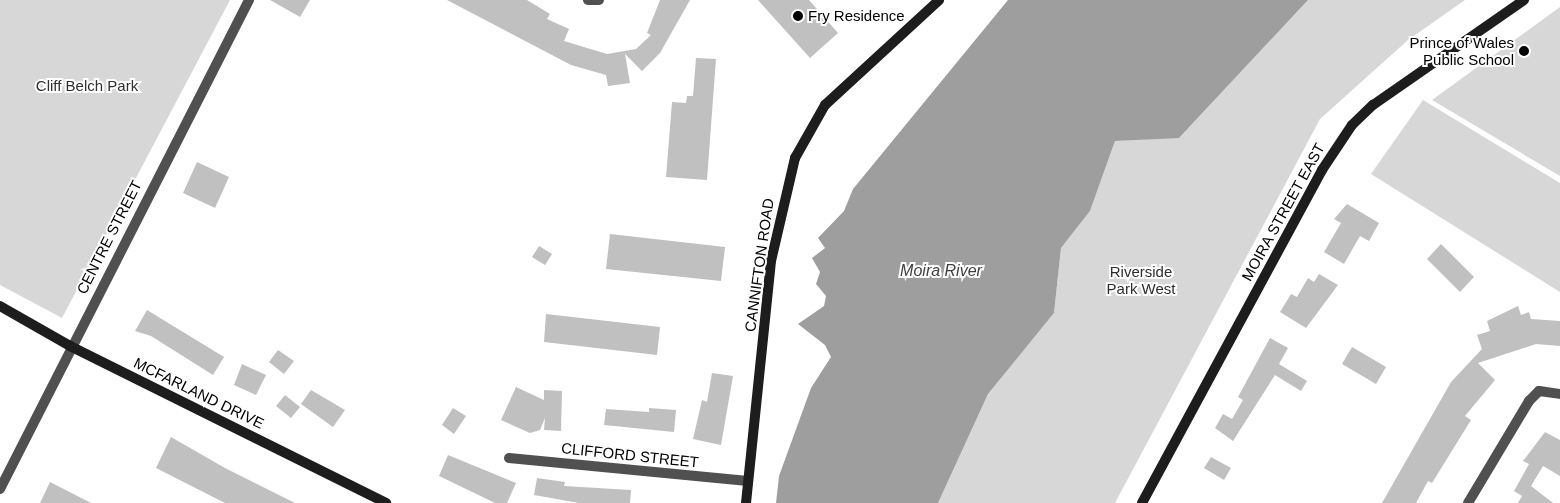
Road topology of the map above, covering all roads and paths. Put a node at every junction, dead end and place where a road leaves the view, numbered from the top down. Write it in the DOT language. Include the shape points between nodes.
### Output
graph roads {
  1 [pos="249,0"];
  2 [pos="588,0"];
  3 [pos="598,0"];
  4 [pos="939,0"];
  5 [pos="1524,0"];
  6 [pos="0,306"];
  7 [pos="70,346"];
  8 [pos="1560,394"];
  9 [pos="509,458"];
  10 [pos="748,481"];
  11 [pos="0,490"];
  12 [pos="386,503"];
  13 [pos="746,503"];
  14 [pos="1142,503"];
  15 [pos="1468,503"];
  1 -- 7 [label="street, CENTRE STREET"];
  2 -- 3 [label="street"];
  4 -- 10 [label="street, CANNIFTON ROAD" via="825,105 795,158 782,201 771,261"];
  5 -- 14 [label="street, MOIRA STREET EAST" via="1373,105 1352,125 1322,170"];
  6 -- 7 [label="street, MCFARLAND DRIVE"];
  7 -- 11 [label="street, CENTRE STREET"];
  7 -- 12 [label="street, MCFARLAND DRIVE"];
  8 -- 15 [label="street" via="1539,391 1529,401"];
  9 -- 10 [label="street, CLIFFORD STREET"];
  10 -- 13 [label="street, CANNIFTON ROAD"];
}
